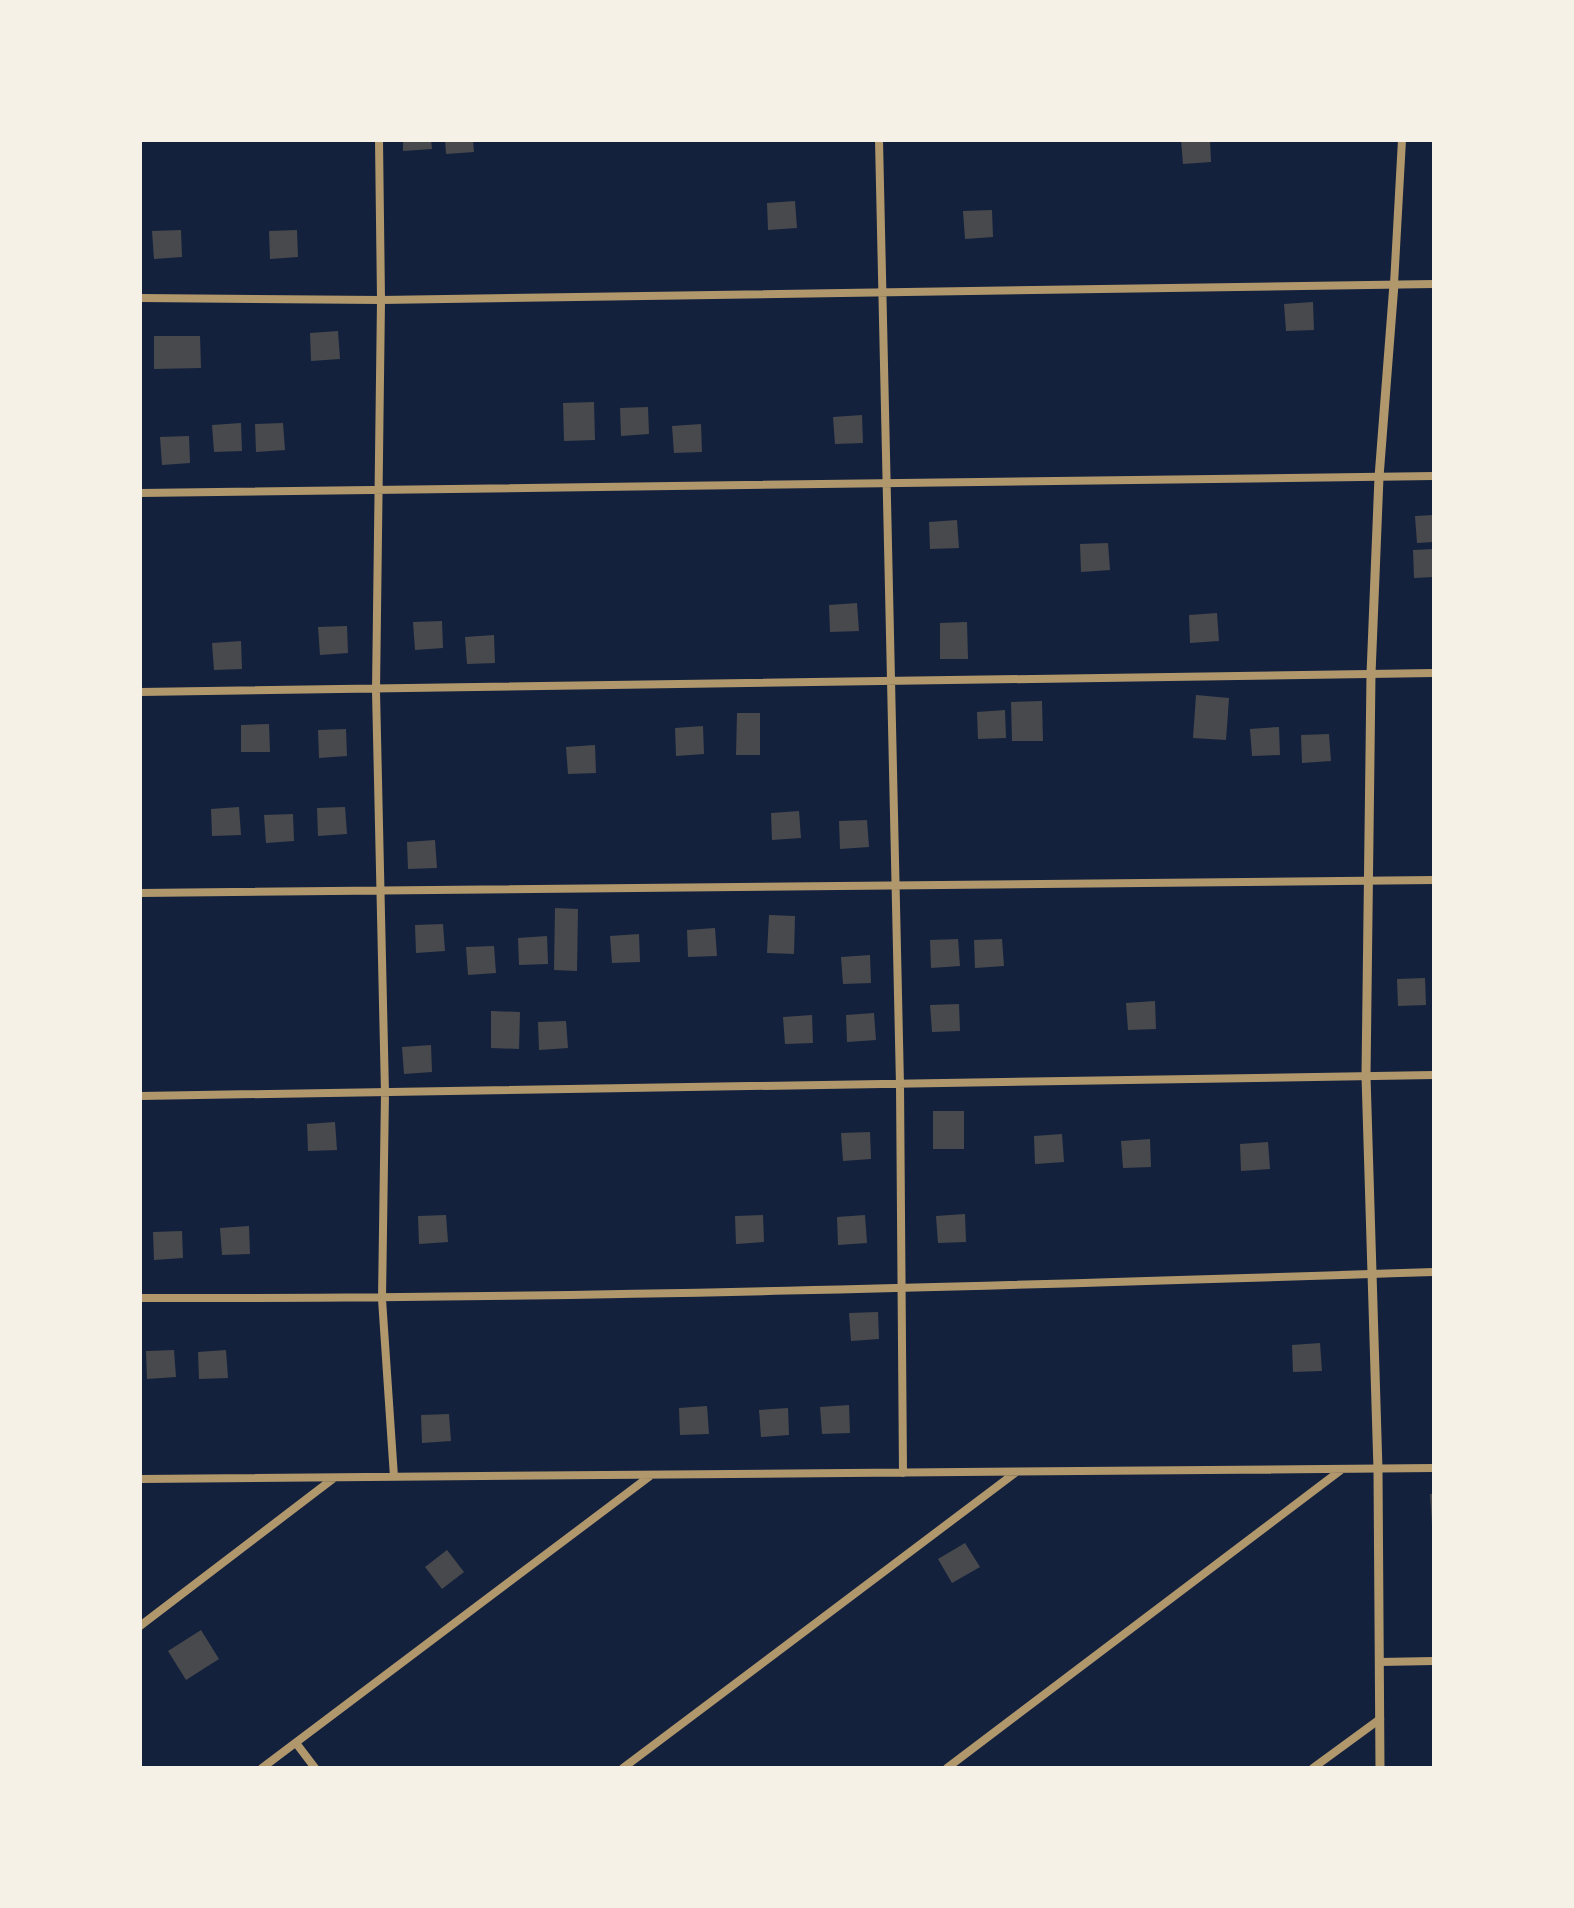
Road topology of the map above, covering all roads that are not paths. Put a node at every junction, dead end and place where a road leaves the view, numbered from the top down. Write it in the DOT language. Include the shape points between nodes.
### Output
graph roads {
  1 [pos="379,140"];
  2 [pos="879,140"];
  3 [pos="1402,140"];
  4 [pos="1394,284"];
  5 [pos="1434,284"];
  6 [pos="882,292"];
  7 [pos="140,298"];
  8 [pos="381,300"];
  9 [pos="1434,476"];
  10 [pos="1379,477"];
  11 [pos="887,483"];
  12 [pos="377,489"];
  13 [pos="140,493"];
  14 [pos="1434,673"];
  15 [pos="1371,674"];
  16 [pos="892,682"];
  17 [pos="376,691"];
  18 [pos="140,692"];
  19 [pos="1370,880"];
  20 [pos="1434,880"];
  21 [pos="895,885"];
  22 [pos="381,892"];
  23 [pos="140,893"];
  24 [pos="1434,1075"];
  25 [pos="1366,1076"];
  26 [pos="900,1085"];
  27 [pos="385,1093"];
  28 [pos="140,1096"];
  29 [pos="1434,1272"];
  30 [pos="1370,1274"];
  31 [pos="902,1289"];
  32 [pos="140,1298"];
  33 [pos="382,1299"];
  34 [pos="1434,1468"];
  35 [pos="1341,1470"];
  36 [pos="1378,1470"];
  37 [pos="1015,1472"];
  38 [pos="903,1473"];
  39 [pos="650,1475"];
  40 [pos="335,1477"];
  41 [pos="394,1477"];
  42 [pos="140,1479"];
  43 [pos="140,1626"];
  44 [pos="1434,1661"];
  45 [pos="1379,1662"];
  46 [pos="1380,1719"];
  47 [pos="296,1743"];
  48 [pos="262,1768"];
  49 [pos="315,1768"];
  50 [pos="623,1768"];
  51 [pos="947,1768"];
  52 [pos="1313,1768"];
  53 [pos="1380,1768"];
  1 -- 8 [label="street"];
  2 -- 6 [label="street"];
  3 -- 4 [label="street"];
  4 -- 5 [label="street"];
  4 -- 6 [label="street"];
  4 -- 10 [label="street"];
  6 -- 8 [label="street"];
  6 -- 11 [label="street"];
  7 -- 8 [label="street"];
  8 -- 12 [label="street"];
  9 -- 10 [label="street"];
  10 -- 11 [label="street"];
  10 -- 15 [label="street"];
  11 -- 12 [label="street"];
  11 -- 16 [label="street"];
  12 -- 13 [label="street"];
  12 -- 17 [label="street"];
  14 -- 15 [label="street"];
  15 -- 16 [label="street"];
  15 -- 19 [label="street"];
  16 -- 17 [label="street"];
  16 -- 21 [label="street"];
  17 -- 18 [label="street"];
  17 -- 22 [label="street"];
  19 -- 20 [label="street"];
  19 -- 21 [label="street"];
  19 -- 25 [label="street"];
  21 -- 22 [label="street"];
  21 -- 26 [label="street"];
  22 -- 23 [label="street"];
  22 -- 27 [label="street"];
  24 -- 25 [label="street"];
  25 -- 26 [label="street"];
  25 -- 30 [label="street"];
  26 -- 27 [label="street"];
  26 -- 31 [label="street"];
  27 -- 28 [label="street"];
  27 -- 33 [label="street"];
  29 -- 30 [label="street"];
  30 -- 31 [label="street"];
  30 -- 36 [label="street"];
  31 -- 33 [label="street"];
  31 -- 38 [label="street"];
  32 -- 33 [label="street"];
  33 -- 41 [label="street"];
  34 -- 36 [label="street"];
  35 -- 36 [label="street"];
  35 -- 37 [label="street"];
  35 -- 51 [label="street"];
  36 -- 45 [label="street"];
  37 -- 38 [label="street"];
  37 -- 50 [label="street"];
  38 -- 39 [label="street"];
  39 -- 41 [label="street"];
  39 -- 47 [label="street"];
  40 -- 41 [label="street"];
  40 -- 42 [label="street"];
  40 -- 43 [label="street"];
  44 -- 45 [label="street"];
  45 -- 46 [label="street"];
  46 -- 52 [label="street"];
  46 -- 53 [label="street"];
  47 -- 48 [label="street"];
  47 -- 49 [label="street"];
}
